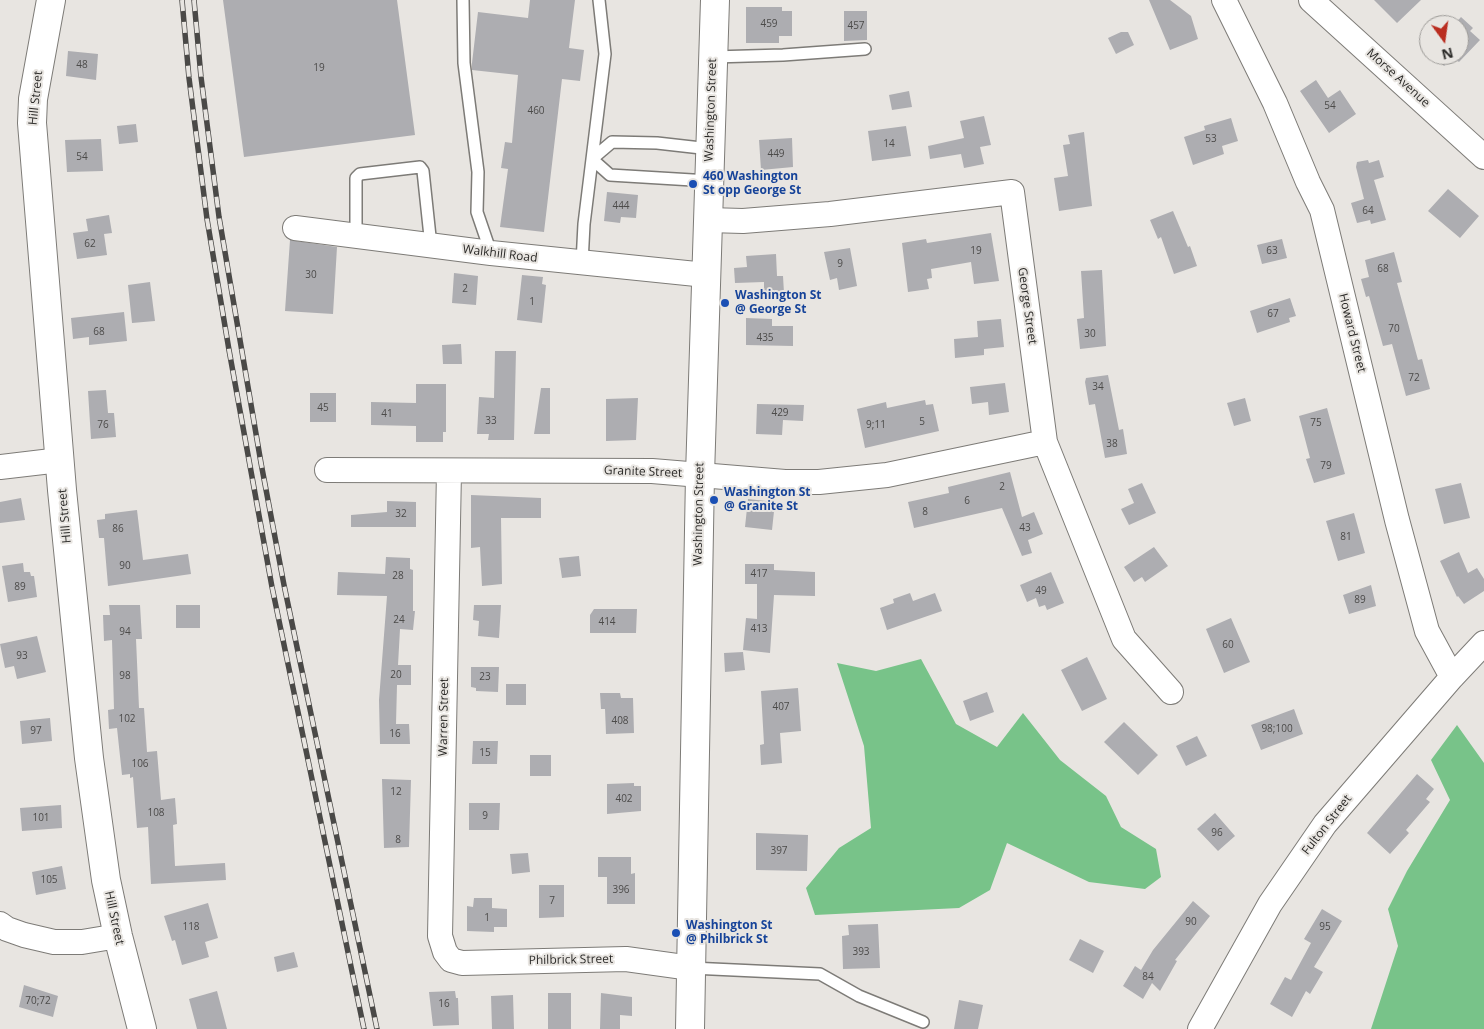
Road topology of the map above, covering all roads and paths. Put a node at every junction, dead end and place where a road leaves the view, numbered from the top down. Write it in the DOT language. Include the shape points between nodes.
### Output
graph roads {
  1 [pos="51,0"];
  2 [pos="463,0"];
  3 [pos="599,0"];
  4 [pos="715,0"];
  5 [pos="1224,0"];
  6 [pos="1311,0"];
  7 [pos="865,49"];
  8 [pos="713,57"];
  9 [pos="710,149"];
  10 [pos="1484,157"];
  11 [pos="592,159"];
  12 [pos="709,181"];
  13 [pos="708,220"];
  14 [pos="294,228"];
  15 [pos="356,236"];
  16 [pos="431,246"];
  17 [pos="491,253"];
  18 [pos="582,263"];
  19 [pos="706,275"];
  20 [pos="1045,442"];
  21 [pos="60,460"];
  22 [pos="0,467"];
  23 [pos="327,470"];
  24 [pos="449,471"];
  25 [pos="700,475"];
  26 [pos="1484,643"];
  27 [pos="1452,677"];
  28 [pos="1171,692"];
  29 [pos="0,924"];
  30 [pos="118,936"];
  31 [pos="451,960"];
  32 [pos="691,968"];
  33 [pos="923,1022"];
  34 [pos="142,1029"];
  35 [pos="690,1029"];
  36 [pos="1200,1029"];
  1 -- 21 [label="main road, Hill Street" via="33,99 32,124"];
  2 -- 17 [label="lane" via="464,63 478,172 477,212"];
  3 -- 11 [label="lane" via="605,54"];
  4 -- 8 [label="main road, Washington Street"];
  5 -- 27 [label="street, Howard Street" via="1275,103 1322,210 1427,631"];
  6 -- 10 [label="street, Morse Avenue"];
  7 -- 8 [label="lane"];
  8 -- 9 [label="main road, Washington Street"];
  9 -- 11 [label="lane" via="612,142"];
  9 -- 12 [label="main road, Washington Street"];
  11 -- 12 [label="lane" via="610,175"];
  11 -- 18 [label="lane"];
  12 -- 13 [label="main road, Washington Street"];
  13 -- 19 [label="main road, Washington Street"];
  13 -- 20 [label="street, George Street" via="743,221 830,214 1012,192"];
  14 -- 15 [label="street, Walkhill Road"];
  15 -- 16 [label="street, Walkhill Road"];
  15 -- 16 [label="lane" via="356,178 360,174 420,167"];
  16 -- 17 [label="street, Walkhill Road"];
  17 -- 18 [label="street, Walkhill Road"];
  18 -- 19 [label="street, Walkhill Road"];
  19 -- 25 [label="main road, Washington Street"];
  20 -- 25 [label="street, Granite Street" via="850,480 785,482"];
  20 -- 28 [label="street, George Street" via="1124,639"];
  21 -- 22 [label="street"];
  21 -- 30 [label="main road, Hill Street" via="89,758 106,880"];
  23 -- 24 [label="street, Granite Street"];
  24 -- 25 [label="street, Granite Street" via="652,471"];
  24 -- 31 [label="street, Warren Street" via="440,936"];
  25 -- 32 [label="main road, Washington Street"];
  26 -- 27 [label="street, Fulton Street"];
  27 -- 36 [label="street, Fulton Street" via="1325,824 1270,904"];
  29 -- 30 [label="street" via="24,935 54,942 82,942"];
  30 -- 34 [label="main road, Hill Street"];
  31 -- 32 [label="street, Philbrick Street" via="462,963 626,958"];
  32 -- 33 [label="lane" via="820,974 859,996"];
  32 -- 35 [label="main road, Washington Street"];
}
